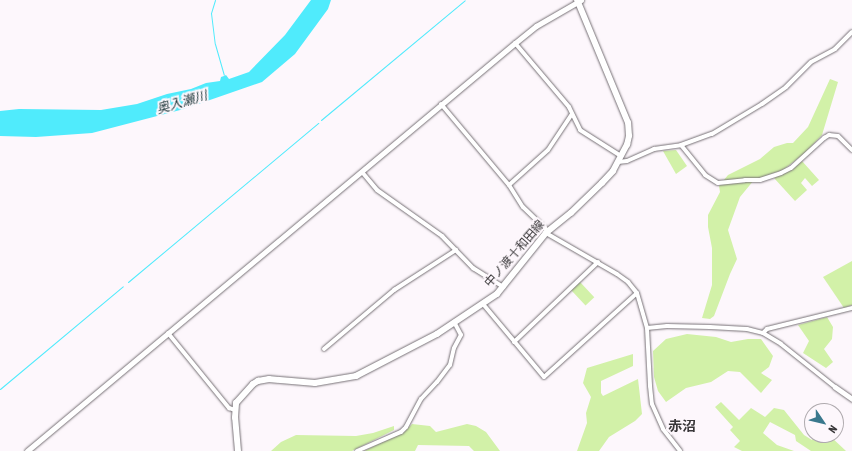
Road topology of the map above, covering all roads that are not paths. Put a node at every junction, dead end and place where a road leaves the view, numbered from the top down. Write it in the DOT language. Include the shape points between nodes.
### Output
graph roads {
  1 [pos="578,0"];
  2 [pos="852,32"];
  3 [pos="515,43"];
  4 [pos="441,104"];
  5 [pos="572,114"];
  6 [pos="681,145"];
  7 [pos="852,150"];
  8 [pos="621,156"];
  9 [pos="618,162"];
  10 [pos="362,172"];
  11 [pos="509,185"];
  12 [pos="547,232"];
  13 [pos="456,250"];
  14 [pos="598,262"];
  15 [pos="503,287"];
  16 [pos="637,293"];
  17 [pos="483,304"];
  18 [pos="852,308"];
  19 [pos="454,322"];
  20 [pos="647,328"];
  21 [pos="168,333"];
  22 [pos="763,333"];
  23 [pos="514,342"];
  24 [pos="324,349"];
  25 [pos="835,387"];
  26 [pos="852,399"];
  27 [pos="234,410"];
  28 [pos="28,451"];
  29 [pos="238,451"];
  30 [pos="357,451"];
  31 [pos="680,451"];
  1 -- 3 [label="street" via="536,26"];
  1 -- 8 [label="main road, 中ノ渡十和田線" via="628,123 629,136"];
  2 -- 6 [label="street" via="835,49 811,62 786,87 762,104 712,134"];
  3 -- 4 [label="street"];
  3 -- 5 [label="street" via="569,107"];
  4 -- 10 [label="street"];
  4 -- 11 [label="street"];
  5 -- 8 [label="street" via="580,130"];
  5 -- 11 [label="street" via="548,150"];
  6 -- 7 [label="street" via="705,175 718,183 760,180 780,173 791,168 829,135 838,136"];
  6 -- 9 [label="street" via="654,149 627,161"];
  8 -- 9 [label="main road, 中ノ渡十和田線"];
  9 -- 12 [label="main road, 中ノ渡十和田線" via="602,183"];
  10 -- 13 [label="street" via="377,190 442,236"];
  10 -- 21 [label="street"];
  11 -- 12 [label="street" via="523,207"];
  12 -- 14 [label="street"];
  12 -- 15 [label="main road, 中ノ渡十和田線"];
  13 -- 15 [label="street" via="473,268"];
  13 -- 24 [label="street" via="394,290"];
  14 -- 16 [label="street" via="624,279"];
  14 -- 23 [label="street"];
  15 -- 17 [label="main road, 中ノ渡十和田線"];
  16 -- 20 [label="street"];
  16 -- 23 [label="street" via="544,377"];
  17 -- 19 [label="main road, 中ノ渡十和田線"];
  17 -- 23 [label="street"];
  18 -- 22 [label="street" via="767,329"];
  19 -- 27 [label="main road, 中ノ渡十和田線" via="356,376 315,384 269,379 258,381 237,401"];
  19 -- 30 [label="street" via="461,335 454,348 450,365 421,399 406,427"];
  20 -- 22 [label="street" via="710,327 747,329"];
  20 -- 31 [label="street" via="652,404 663,429"];
  21 -- 27 [label="street" via="229,408"];
  21 -- 28 [label="street"];
  22 -- 25 [label="street"];
  25 -- 26 [label="street"];
  27 -- 29 [label="main road"];
}
